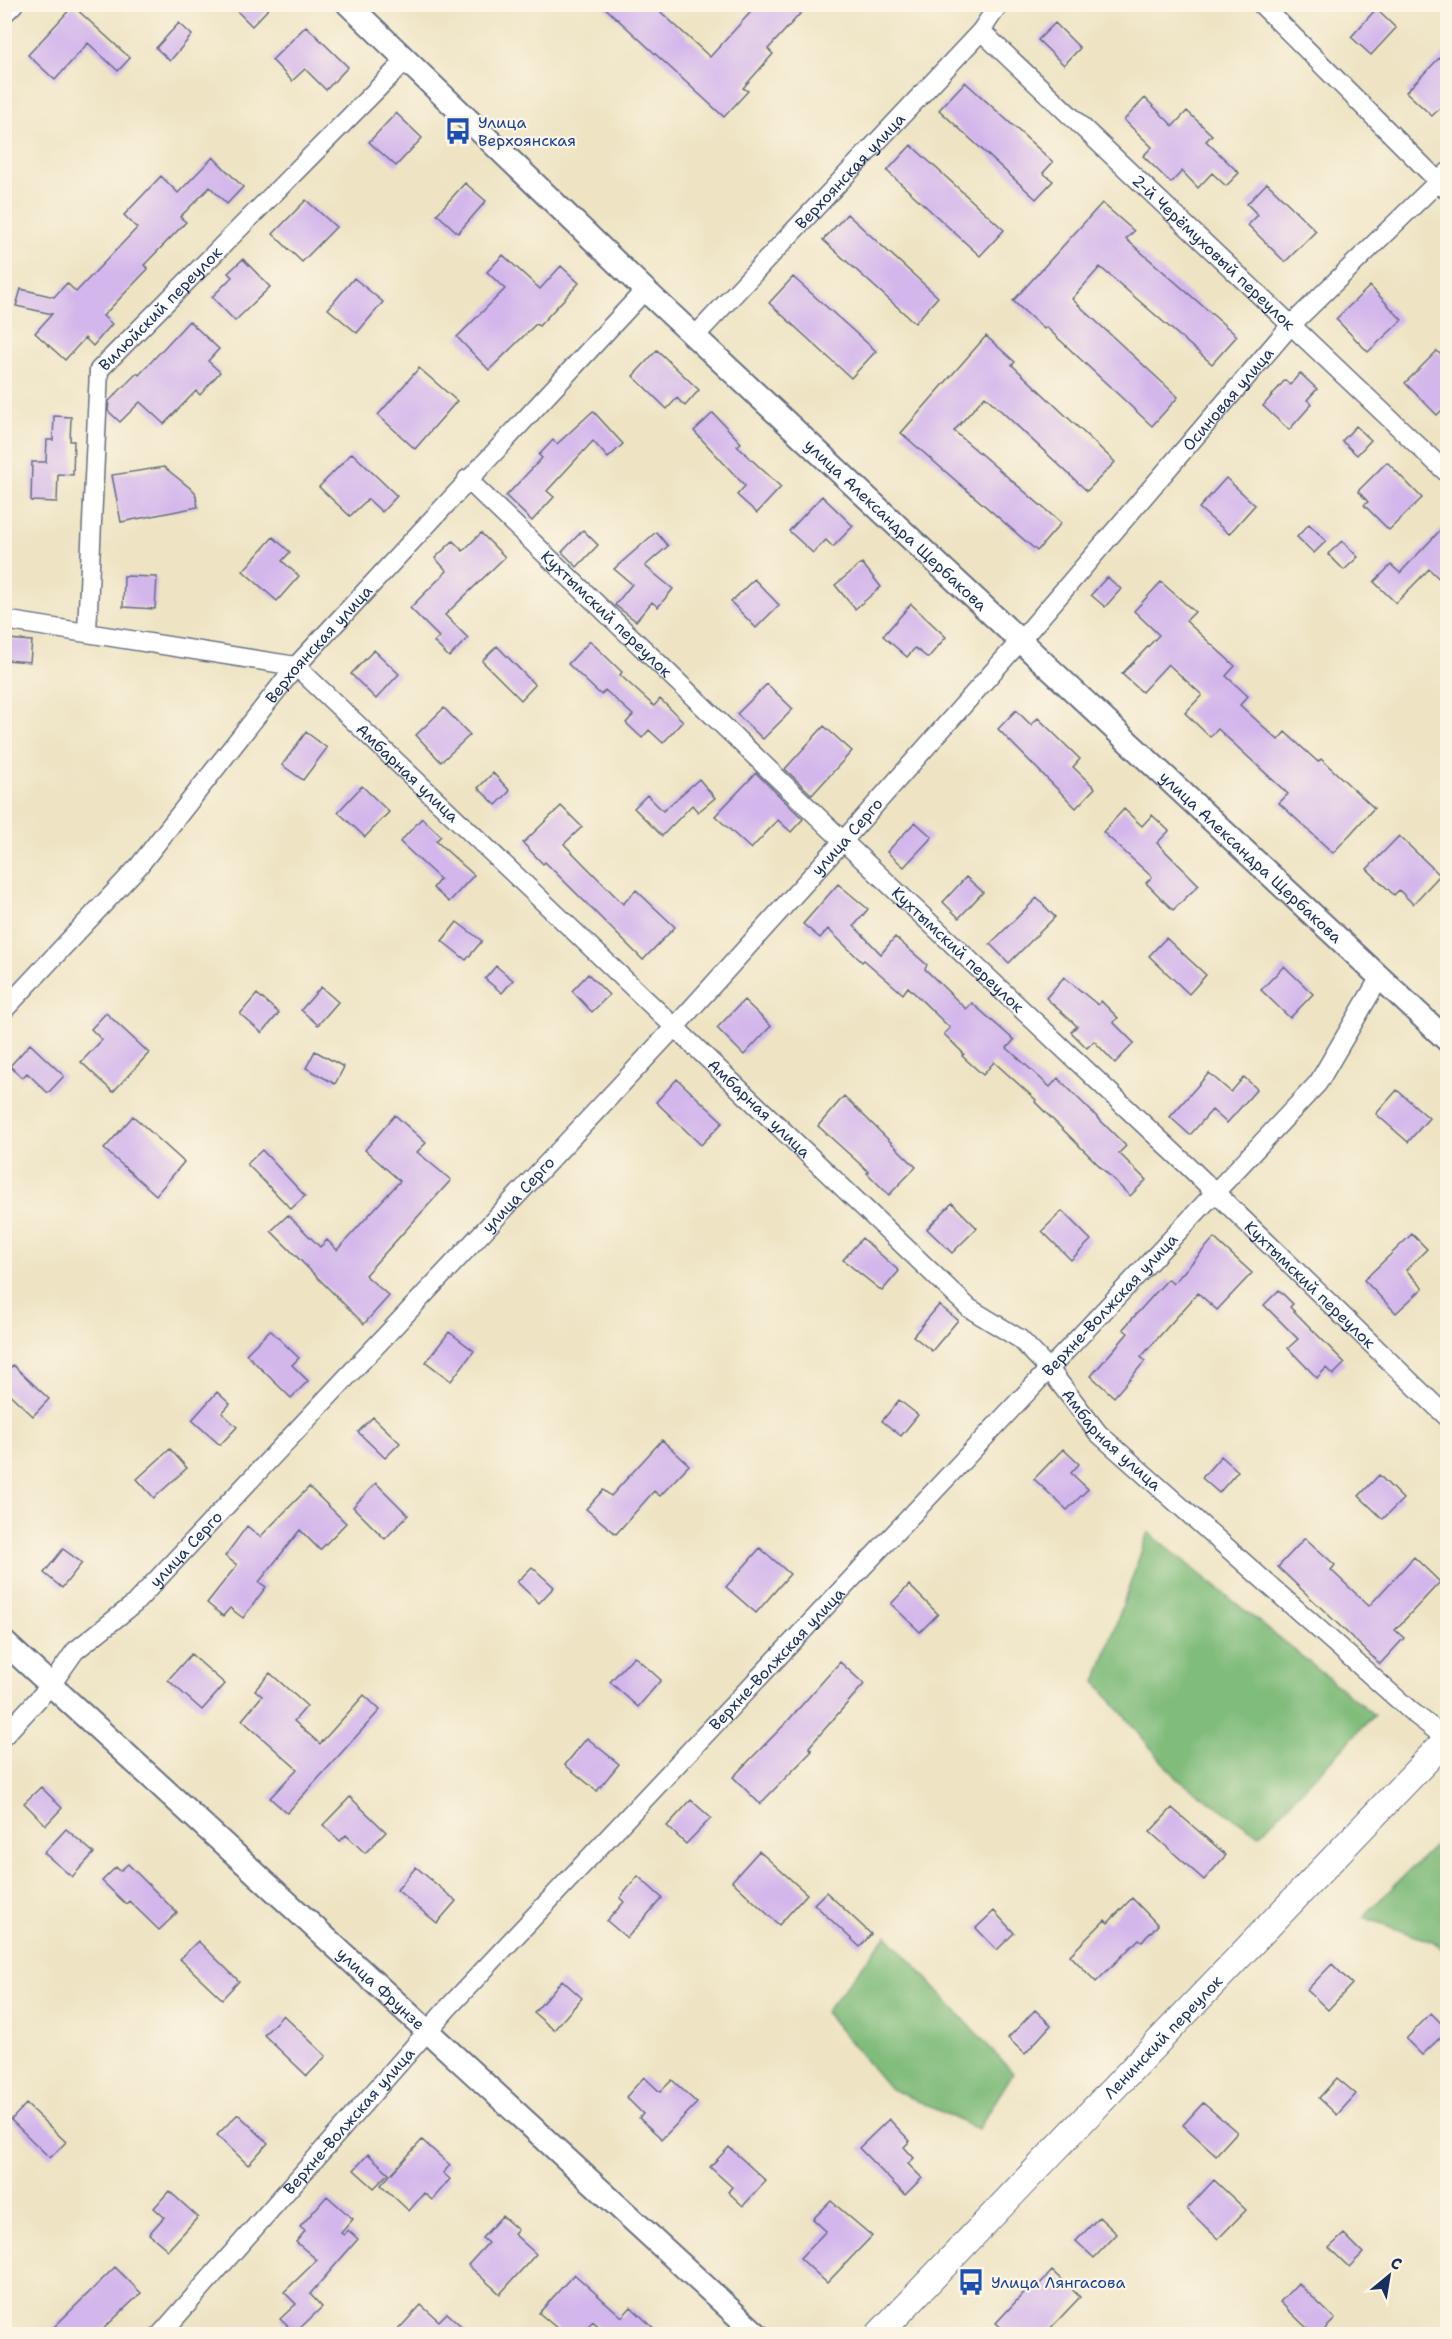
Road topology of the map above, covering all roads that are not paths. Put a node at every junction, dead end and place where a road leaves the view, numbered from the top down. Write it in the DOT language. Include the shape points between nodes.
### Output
graph roads {
  1 [pos="14,4"];
  2 [pos="348,4"];
  3 [pos="999,4"];
  4 [pos="1261,4"];
  5 [pos="4,14"];
  6 [pos="981,31"];
  7 [pos="406,60"];
  8 [pos="1444,182"];
  9 [pos="645,290"];
  10 [pos="1291,325"];
  11 [pos="696,335"];
  12 [pos="1448,474"];
  13 [pos="467,479"];
  14 [pos="4,620"];
  15 [pos="87,632"];
  16 [pos="1021,640"];
  17 [pos="296,666"];
  18 [pos="843,841"];
  19 [pos="1380,977"];
  20 [pos="4,1010"];
  21 [pos="674,1028"];
  22 [pos="1448,1041"];
  23 [pos="1216,1194"];
  24 [pos="1049,1369"];
  25 [pos="1448,1418"];
  26 [pos="4,1642"];
  27 [pos="51,1685"];
  28 [pos="4,1736"];
  29 [pos="1447,1739"];
  30 [pos="430,2031"];
  31 [pos="161,2334"];
  32 [pos="757,2334"];
  33 [pos="879,2334"];
  1 -- 5 [label="street"];
  2 -- 7 [label="street, улица Александра Щербакова"];
  3 -- 6 [label="street, Верхоянская улица"];
  4 -- 8 [label="street"];
  6 -- 10 [label="street, 2-й Черёмуховый переулок"];
  6 -- 11 [label="street, Верхоянская улица"];
  7 -- 9 [label="street, улица Александра Щербакова"];
  7 -- 15 [label="street, Вилюйский переулок" via="99,370"];
  8 -- 10 [label="street, Осиновая улица"];
  9 -- 11 [label="street, улица Александра Щербакова"];
  9 -- 13 [label="street, Верхоянская улица"];
  10 -- 12 [label="street, 2-й Черёмуховый переулок"];
  10 -- 16 [label="street, Осиновая улица"];
  11 -- 16 [label="street, улица Александра Щербакова"];
  13 -- 17 [label="street, Верхоянская улица"];
  13 -- 18 [label="street, Кухтымский переулок"];
  14 -- 15 [label="street"];
  15 -- 17 [label="street"];
  16 -- 18 [label="street, улица Серго"];
  16 -- 19 [label="street, улица Александра Щербакова"];
  17 -- 20 [label="street, Верхоянская улица" via="138,867"];
  17 -- 21 [label="street, Амбарная улица"];
  18 -- 21 [label="street, улица Серго"];
  18 -- 23 [label="street, Кухтымский переулок"];
  19 -- 22 [label="street, улица Александра Щербакова"];
  19 -- 23 [label="street, Верхне-Волжская улица" via="1318,1083"];
  21 -- 24 [label="street, Амбарная улица" via="969,1308 1020,1340"];
  21 -- 27 [label="street, улица Серго" via="134,1604 75,1651"];
  23 -- 24 [label="street, Верхне-Волжская улица"];
  23 -- 25 [label="street, Кухтымский переулок"];
  24 -- 29 [label="street, Амбарная улица" via="1098,1433"];
  24 -- 30 [label="street, Верхне-Волжская улица"];
  26 -- 27 [label="street, улица Фрунзе"];
  27 -- 28 [label="street, улица Серго"];
  27 -- 30 [label="street, улица Фрунзе"];
  29 -- 33 [label="main road, Ленинский переулок"];
  30 -- 31 [label="street, Верхне-Волжская улица"];
  30 -- 32 [label="street, улица Фрунзе"];
}
